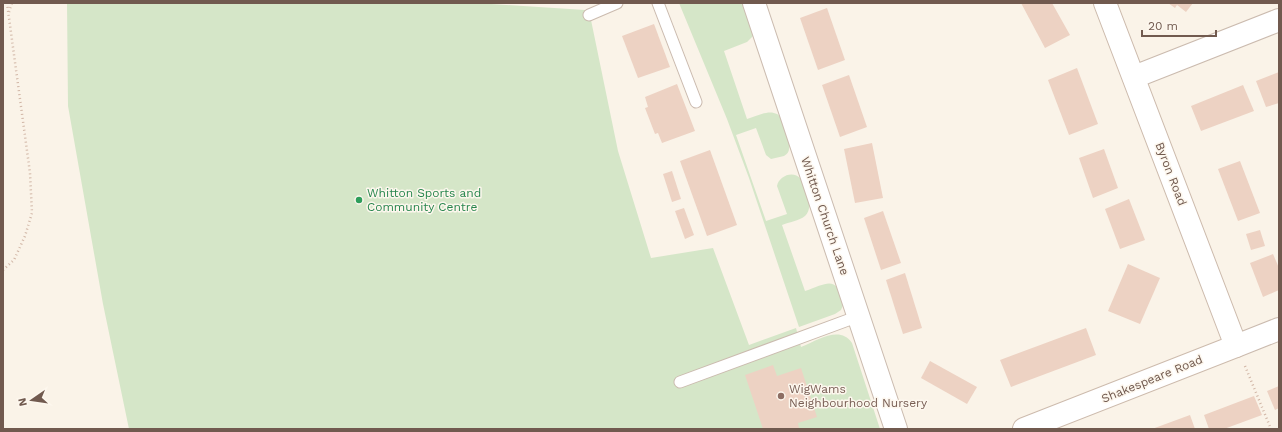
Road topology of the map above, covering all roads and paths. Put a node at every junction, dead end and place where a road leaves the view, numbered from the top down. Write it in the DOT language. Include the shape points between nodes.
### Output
graph roads {
  1 [pos="7,3"];
  2 [pos="12,3"];
  3 [pos="617,3"];
  4 [pos="658,3"];
  5 [pos="754,3"];
  6 [pos="1105,3"];
  7 [pos="9,13"];
  8 [pos="589,15"];
  9 [pos="1279,20"];
  10 [pos="1134,77"];
  11 [pos="696,102"];
  12 [pos="3,270"];
  13 [pos="859,316"];
  14 [pos="1279,329"];
  15 [pos="1236,346"];
  16 [pos="680,382"];
  17 [pos="896,429"];
  18 [pos="1024,429"];
  19 [pos="1271,429"];
  1 -- 7 [label="path"];
  2 -- 7 [label="path"];
  3 -- 8 [label="lane"];
  4 -- 11 [label="lane"];
  5 -- 13 [label="street, Whitton Church Lane"];
  6 -- 10 [label="street, Byron Road"];
  7 -- 12 [label="path" via="30,173 32,213 14,260"];
  9 -- 10 [label="street"];
  10 -- 15 [label="street, Byron Road"];
  13 -- 16 [label="lane"];
  13 -- 17 [label="street, Whitton Church Lane"];
  14 -- 15 [label="street, Shakespeare Road"];
  15 -- 18 [label="street, Shakespeare Road"];
  15 -- 19 [label="path"];
}
